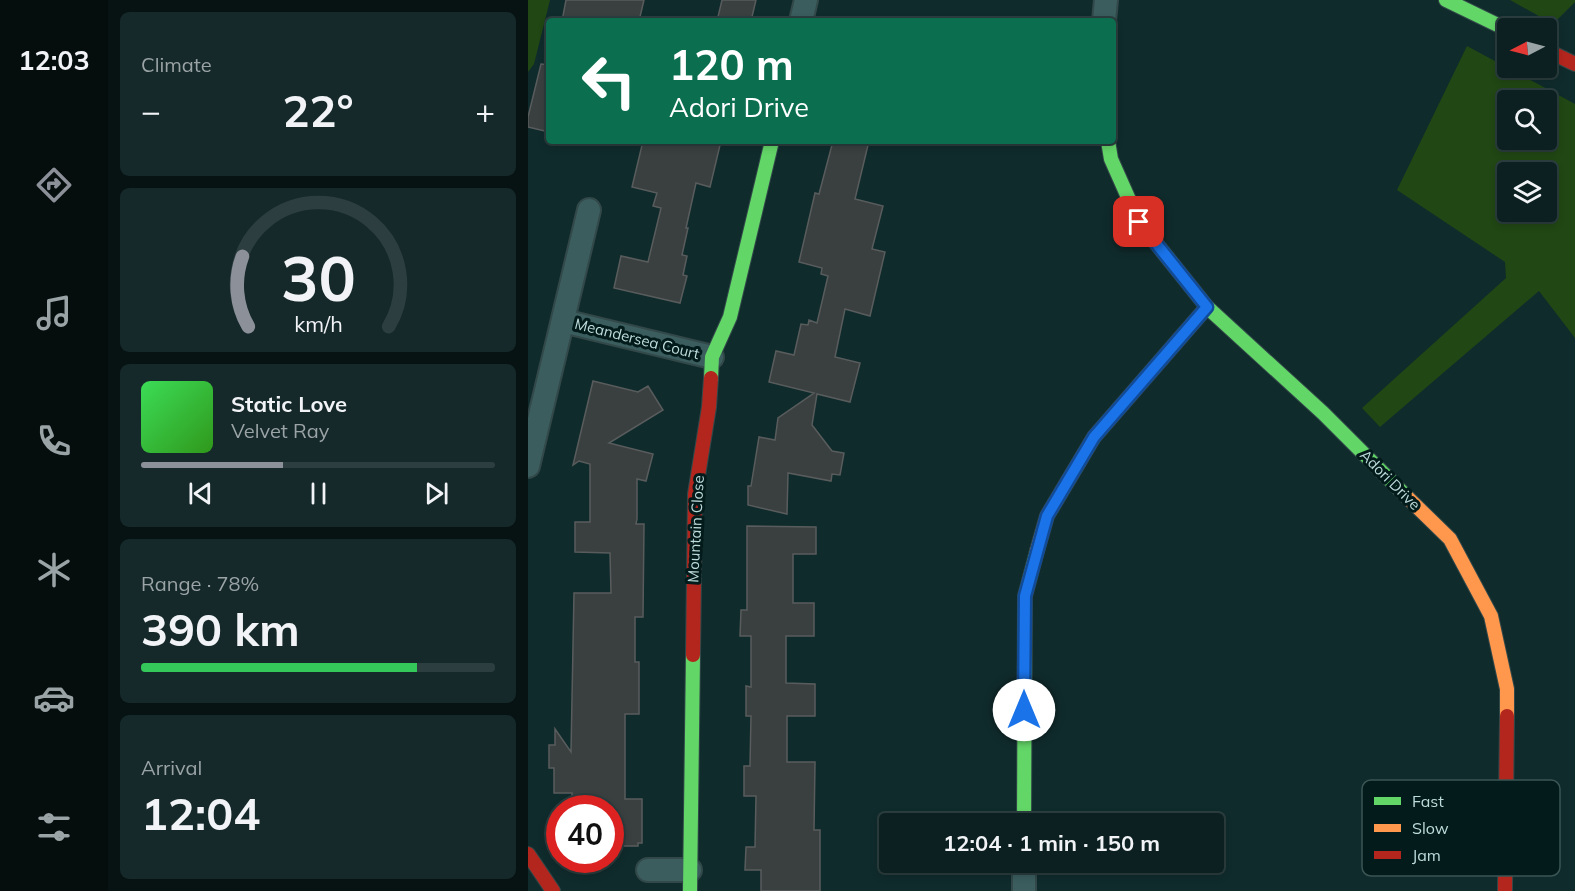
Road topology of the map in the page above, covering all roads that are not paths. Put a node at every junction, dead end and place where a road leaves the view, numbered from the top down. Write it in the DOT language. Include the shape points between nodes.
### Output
graph roads {
  1 [pos="806,0"];
  2 [pos="1106,0"];
  3 [pos="1446,0"];
  4 [pos="802,18"];
  5 [pos="1104,18"];
  6 [pos="1497,25"];
  7 [pos="1557,55"];
  8 [pos="1575,64"];
  9 [pos="771,144"];
  10 [pos="1108,144"];
  11 [pos="590,210"];
  12 [pos="1207,307"];
  13 [pos="563,321"];
  14 [pos="712,357"];
  15 [pos="528,466"];
  16 [pos="1506,780"];
  17 [pos="1024,813"];
  18 [pos="528,854"];
  19 [pos="648,870"];
  20 [pos="1024,873"];
  21 [pos="1505,876"];
  22 [pos="690,880"];
  23 [pos="553,891"];
  24 [pos="1024,891"];
  25 [pos="1505,891"];
  1 -- 4 [label="street"];
  2 -- 5 [label="street"];
  3 -- 6 [label="street"];
  7 -- 8 [label="street"];
  9 -- 14 [label="street, Mountain Close" via="729,317"];
  10 -- 12 [label="street, Adori Drive" via="1111,159 1139,222"];
  11 -- 13 [label="street, Meandersea Court"];
  12 -- 16 [label="street, Adori Drive" via="1323,413 1450,539 1491,616 1506,689"];
  12 -- 17 [label="street" via="1094,437 1047,516 1025,596"];
  13 -- 14 [label="street, Meandersea Court"];
  13 -- 15 [label="street, Meandersea Court"];
  14 -- 22 [label="street, Mountain Close" via="709,407 695,495"];
  18 -- 23 [label="street"];
  19 -- 22 [label="street"];
  20 -- 24 [label="street"];
  21 -- 25 [label="street, Adori Drive"];
}
